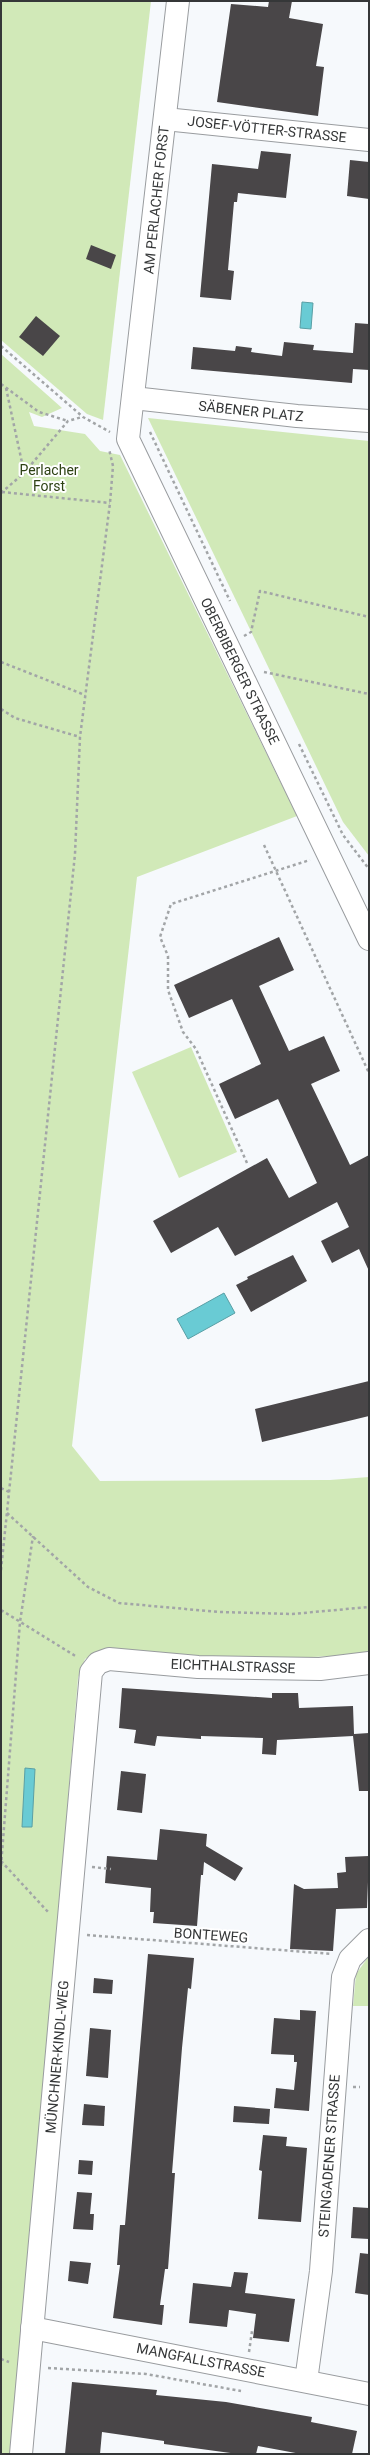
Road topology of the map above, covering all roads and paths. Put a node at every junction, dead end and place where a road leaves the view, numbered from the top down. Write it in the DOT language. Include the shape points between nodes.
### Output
graph roads {
  1 [pos="178,1"];
  2 [pos="165,119"];
  3 [pos="369,140"];
  4 [pos="1,346"];
  5 [pos="1,384"];
  6 [pos="6,388"];
  7 [pos="133,398"];
  8 [pos="83,417"];
  9 [pos="369,421"];
  10 [pos="68,422"];
  11 [pos="147,426"];
  12 [pos="109,439"];
  13 [pos="109,446"];
  14 [pos="24,473"];
  15 [pos="1,492"];
  16 [pos="110,503"];
  17 [pos="233,607"];
  18 [pos="369,618"];
  19 [pos="243,628"];
  20 [pos="237,639"];
  21 [pos="249,641"];
  22 [pos="1,662"];
  23 [pos="261,666"];
  24 [pos="264,672"];
  25 [pos="268,679"];
  26 [pos="369,694"];
  27 [pos="86,695"];
  28 [pos="1,709"];
  29 [pos="80,737"];
  30 [pos="298,743"];
  31 [pos="264,845"];
  32 [pos="327,854"];
  33 [pos="369,869"];
  34 [pos="276,871"];
  35 [pos="361,904"];
  36 [pos="369,939"];
  37 [pos="369,1073"];
  38 [pos="247,1163"];
  39 [pos="1,1488"];
  40 [pos="9,1492"];
  41 [pos="6,1512"];
  42 [pos="33,1536"];
  43 [pos="1,1570"];
  44 [pos="369,1607"];
  45 [pos="1,1610"];
  46 [pos="20,1622"];
  47 [pos="369,1663"];
  48 [pos="96,1665"];
  49 [pos="1,1861"];
  50 [pos="1,1866"];
  51 [pos="69,1934"];
  52 [pos="369,1940"];
  53 [pos="350,1959"];
  54 [pos="32,2328"];
  55 [pos="28,2367"];
  56 [pos="306,2381"];
  57 [pos="247,2392"];
  58 [pos="369,2394"];
  59 [pos="21,2454"];
  1 -- 2 [label="street, AM PERLACHER FORST"];
  2 -- 3 [label="street, JOSEF-VÖTTER-STRASSE"];
  2 -- 7 [label="street, AM PERLACHER FORST"];
  4 -- 8 [label="path"];
  5 -- 6 [label="path"];
  6 -- 10 [label="path" via="39,412"];
  6 -- 14 [label="path"];
  7 -- 9 [label="street, SÄBENER PLATZ" via="297,416"];
  7 -- 20 [label="street, OBERBIBERGER STRASSE" via="128,439"];
  8 -- 10 [label="path"];
  8 -- 12 [label="path" via="109,432"];
  10 -- 14 [label="path"];
  11 -- 17 [label="path"];
  13 -- 16 [label="path" via="113,466"];
  14 -- 15 [label="path"];
  15 -- 16 [label="path"];
  16 -- 27 [label="path"];
  18 -- 20 [label="path" via="260,591 250,632"];
  19 -- 20 [label="path"];
  20 -- 21 [label="path"];
  20 -- 32 [label="street, OBERBIBERGER STRASSE"];
  22 -- 27 [label="path"];
  23 -- 24 [label="path"];
  24 -- 25 [label="path"];
  24 -- 26 [label="path"];
  27 -- 29 [label="path"];
  28 -- 29 [label="path" via="14,718"];
  29 -- 40 [label="path" via="74,862"];
  30 -- 33 [label="path" via="343,834"];
  31 -- 34 [label="path"];
  32 -- 34 [label="path"];
  32 -- 35 [label="street, OBERBIBERGER STRASSE"];
  34 -- 37 [label="path"];
  34 -- 38 [label="path" via="171,904 160,936 168,956 168,990 183,1032 196,1049"];
  35 -- 36 [label="street, OBERBIBERGER STRASSE"];
  39 -- 40 [label="path"];
  40 -- 41 [label="path"];
  41 -- 42 [label="path"];
  41 -- 43 [label="path"];
  42 -- 44 [label="path" via="88,1587 119,1603 219,1612 292,1614"];
  42 -- 46 [label="path"];
  45 -- 46 [label="path"];
  46 -- 48 [label="path"];
  46 -- 49 [label="path"];
  47 -- 48 [label="street, EICHTHALSTRASSE" via="320,1669 198,1667 109,1659"];
  48 -- 51 [label="street, MÜNCHNER-KINDL-WEG" via="91,1672"];
  49 -- 50 [label="path"];
  49 -- 51 [label="path"];
  51 -- 53 [label="path, BONTEWEG" via="340,1954"];
  51 -- 54 [label="street, MÜNCHNER-KINDL-WEG"];
  52 -- 53 [label="street, STEINGADENER STRASSE"];
  53 -- 56 [label="street, STEINGADENER STRASSE" via="343,1977 321,2271"];
  54 -- 55 [label="street, MÜNCHNER-KINDL-WEG"];
  54 -- 56 [label="street, MANGFALLSTRASSE"];
  55 -- 57 [label="path" via="146,2374"];
  55 -- 59 [label="street, MÜNCHNER-KINDL-WEG"];
  56 -- 58 [label="street, MANGFALLSTRASSE"];
}
